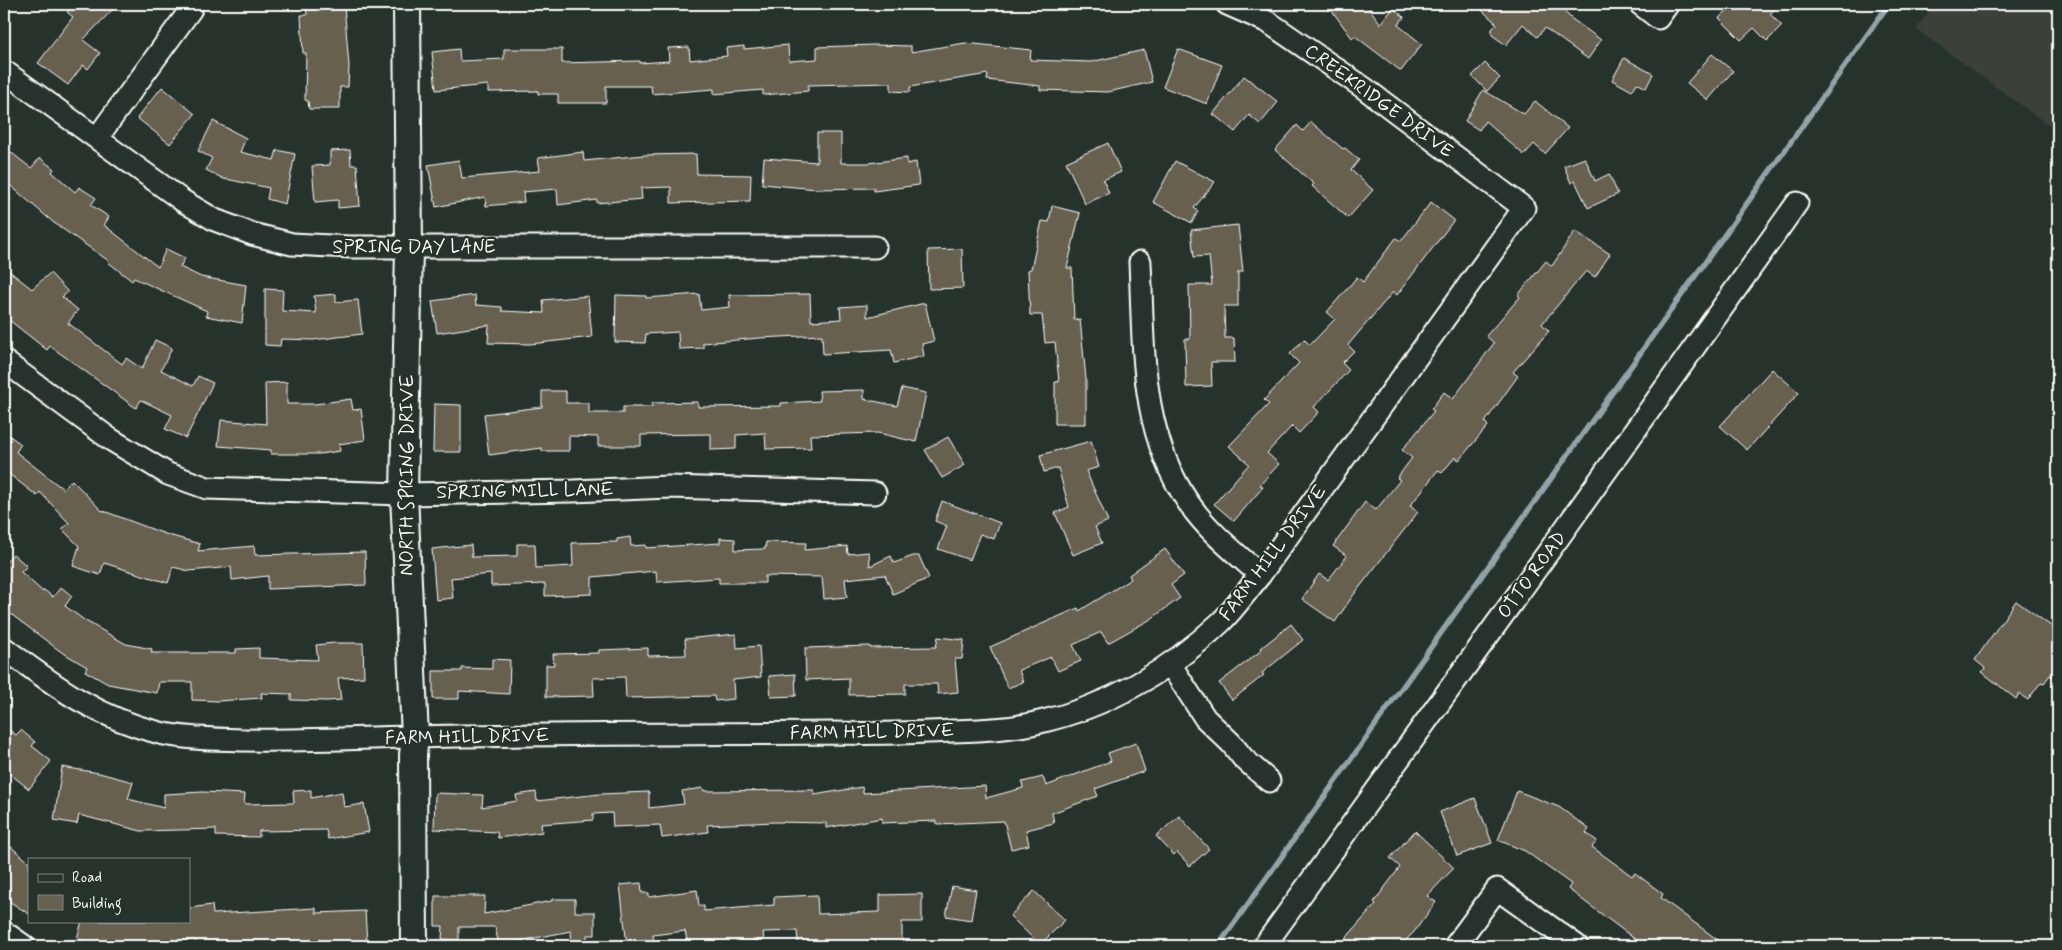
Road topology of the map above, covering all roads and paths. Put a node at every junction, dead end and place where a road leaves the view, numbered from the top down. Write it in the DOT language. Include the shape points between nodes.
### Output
graph roads {
  1 [pos="407,4"];
  2 [pos="1227,4"];
  3 [pos="1640,4"];
  4 [pos="191,9"];
  5 [pos="1663,11"];
  6 [pos="4,71"];
  7 [pos="97,138"];
  8 [pos="1797,203"];
  9 [pos="1524,208"];
  10 [pos="875,247"];
  11 [pos="409,248"];
  12 [pos="1140,262"];
  13 [pos="4,361"];
  14 [pos="875,493"];
  15 [pos="404,494"];
  16 [pos="1260,575"];
  17 [pos="4,648"];
  18 [pos="1170,664"];
  19 [pos="415,737"];
  20 [pos="1269,781"];
  21 [pos="4,932"];
  22 [pos="24,946"];
  23 [pos="414,946"];
  24 [pos="1264,946"];
  25 [pos="1454,946"];
  26 [pos="1577,946"];
  1 -- 11 [label="street, NORTH SPRING DRIVE"];
  2 -- 9 [label="street, CREEKRIDGE DRIVE" via="1274,26 1364,88"];
  3 -- 5 [label="street"];
  4 -- 7 [label="street"];
  6 -- 7 [label="street, SPRING DAY LANE"];
  7 -- 11 [label="street, SPRING DAY LANE" via="184,201 215,220 252,234 292,244"];
  8 -- 24 [label="street, OTTO ROAD"];
  9 -- 16 [label="street, FARM HILL DRIVE"];
  10 -- 11 [label="street, SPRING DAY LANE"];
  11 -- 15 [label="street, NORTH SPRING DRIVE"];
  12 -- 16 [label="street" via="1149,406 1158,440 1171,473 1191,505 1214,533"];
  13 -- 15 [label="street, SPRING MILL LANE" via="110,439 168,474 207,488"];
  14 -- 15 [label="street, SPRING MILL LANE" via="670,487"];
  15 -- 19 [label="street, NORTH SPRING DRIVE"];
  16 -- 18 [label="street, FARM HILL DRIVE" via="1223,620"];
  17 -- 19 [label="street, FARM HILL DRIVE" via="57,687 97,711 162,734 278,741"];
  18 -- 19 [label="street, FARM HILL DRIVE" via="1137,686 1075,713 996,730 892,734"];
  18 -- 20 [label="street" via="1205,718"];
  19 -- 23 [label="street, NORTH SPRING DRIVE"];
  21 -- 22 [label="street"];
  25 -- 26 [label="street" via="1497,889"];
}
